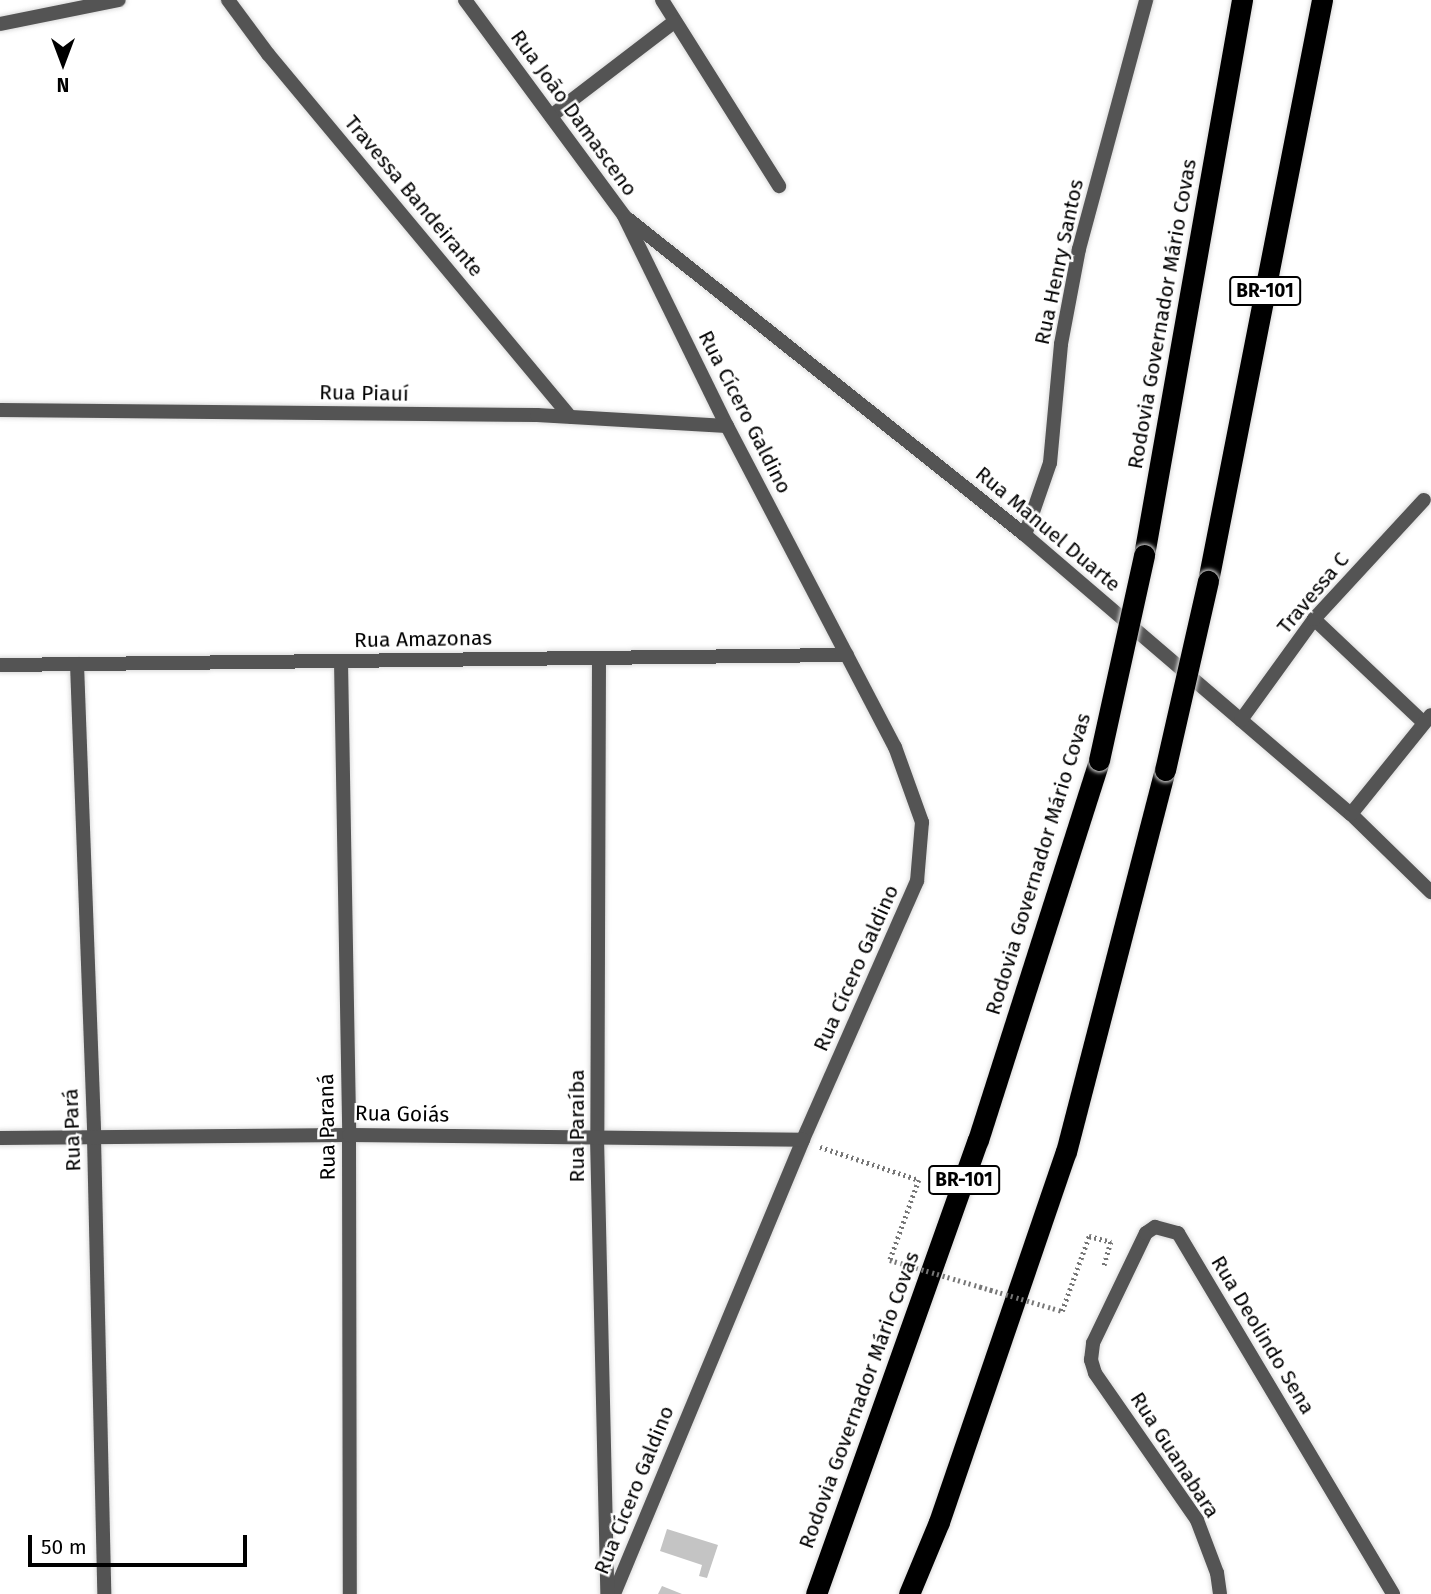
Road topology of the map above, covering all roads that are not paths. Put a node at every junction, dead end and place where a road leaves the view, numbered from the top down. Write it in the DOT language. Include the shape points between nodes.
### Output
graph roads {
  1 [pos="119,0"];
  2 [pos="228,0"];
  3 [pos="465,0"];
  4 [pos="662,0"];
  5 [pos="1146,0"];
  6 [pos="1242,0"];
  7 [pos="1322,0"];
  8 [pos="674,22"];
  9 [pos="0,24"];
  10 [pos="551,117"];
  11 [pos="779,186"];
  12 [pos="624,216"];
  13 [pos="0,411"];
  14 [pos="570,417"];
  15 [pos="727,426"];
  16 [pos="1424,500"];
  17 [pos="1025,535"];
  18 [pos="1314,620"];
  19 [pos="847,655"];
  20 [pos="599,658"];
  21 [pos="341,661"];
  22 [pos="77,664"];
  23 [pos="0,665"];
  24 [pos="1428,719"];
  25 [pos="1241,720"];
  26 [pos="1351,814"];
  27 [pos="1431,892"];
  28 [pos="349,1135"];
  29 [pos="597,1137"];
  30 [pos="94,1138"];
  31 [pos="0,1139"];
  32 [pos="803,1140"];
  33 [pos="1093,1343"];
  34 [pos="104,1594"];
  35 [pos="350,1594"];
  36 [pos="607,1594"];
  37 [pos="614,1594"];
  38 [pos="816,1594"];
  39 [pos="909,1594"];
  40 [pos="1220,1594"];
  41 [pos="1393,1594"];
  1 -- 9 [label="street"];
  2 -- 14 [label="street, Travessa Bandeirante"];
  3 -- 10 [label="street, Rua João Damasceno"];
  4 -- 8 [label="street"];
  5 -- 17 [label="street, Rua Henry Santos" via="1079,249 1061,344 1050,463"];
  6 -- 38 [label="highway, Rodovia Governador Mário Covas / BR-101, bridge" via="1144,555 1099,760 978,1140"];
  7 -- 39 [label="highway, BR-101, bridge" via="1208,581 1066,1152 939,1522"];
  8 -- 10 [label="street"];
  8 -- 11 [label="street"];
  10 -- 12 [label="street, Rua João Damasceno"];
  12 -- 15 [label="street, Rua Cícero Galdino"];
  12 -- 17 [label="street, Rua Manuel Duarte"];
  13 -- 14 [label="street, Rua Piauí"];
  14 -- 15 [label="street, Rua Piauí"];
  15 -- 19 [label="street, Rua Cícero Galdino"];
  16 -- 18 [label="street, Travessa C"];
  17 -- 25 [label="street, Rua Manuel Duarte"];
  18 -- 24 [label="street"];
  18 -- 25 [label="street, Travessa C"];
  19 -- 20 [label="street, Rua Amazonas"];
  19 -- 32 [label="street, Rua Cícero Galdino" via="895,747 922,822 917,881"];
  20 -- 21 [label="street, Rua Amazonas"];
  20 -- 29 [label="street, Rua Paraíba"];
  21 -- 22 [label="street, Rua Amazonas"];
  21 -- 28 [label="street, Rua Paraná"];
  22 -- 23 [label="street, Rua Amazonas"];
  22 -- 30 [label="street, Rua Pará"];
  24 -- 26 [label="street"];
  25 -- 26 [label="street, Rua Manuel Duarte"];
  26 -- 27 [label="street, Rua Manuel Duarte"];
  28 -- 29 [label="street, Rua Goiás"];
  28 -- 30 [label="street, Rua Goiás"];
  28 -- 35 [label="street, Rua Paraná"];
  29 -- 32 [label="street, Rua Goiás"];
  29 -- 36 [label="street, Rua Paraíba"];
  30 -- 31 [label="street, Rua Goiás"];
  30 -- 34 [label="street, Rua Pará"];
  32 -- 37 [label="street, Rua Cícero Galdino"];
  33 -- 40 [label="street, Rua Guanabara" via="1095,1373 1197,1520"];
  33 -- 41 [label="street, Rua Deolindo Sena" via="1146,1233 1155,1227 1178,1233"];
}
